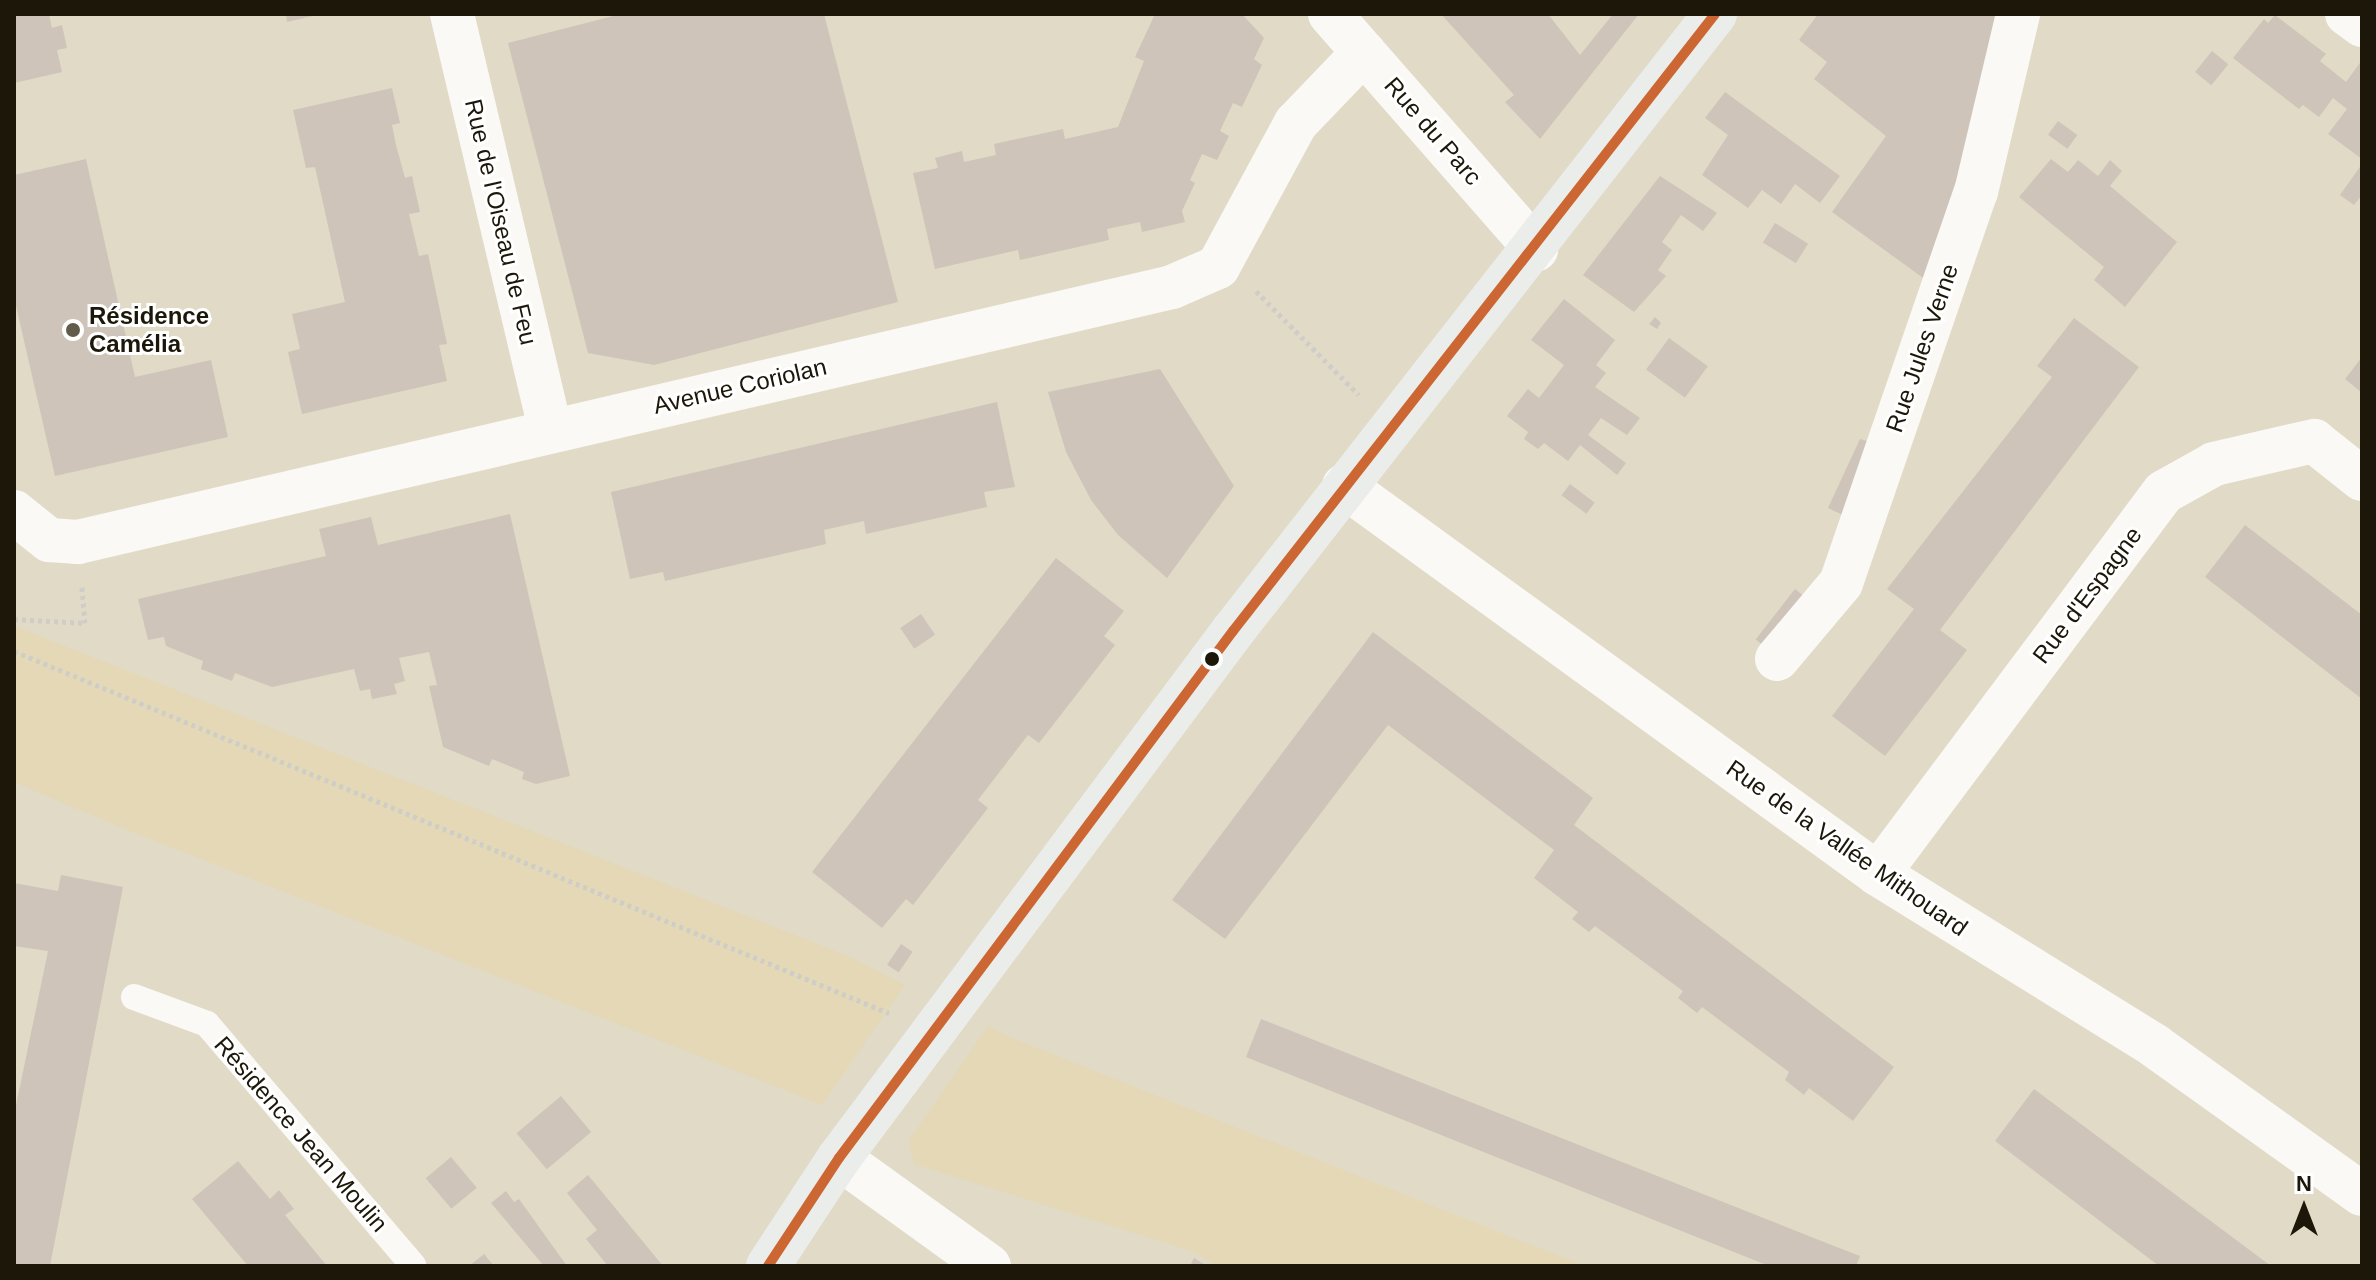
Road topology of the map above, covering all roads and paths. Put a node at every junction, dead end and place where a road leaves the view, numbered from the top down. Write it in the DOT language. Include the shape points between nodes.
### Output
graph roads {
  1 [pos="452,14"];
  2 [pos="1330,14"];
  3 [pos="1715,14"];
  4 [pos="2018,14"];
  5 [pos="2347,14"];
  6 [pos="2362,25"];
  7 [pos="1364,52"];
  8 [pos="1536,249"];
  9 [pos="1218,267"];
  10 [pos="1390,427"];
  11 [pos="550,430"];
  12 [pos="2362,479"];
  13 [pos="1344,486"];
  14 [pos="14,512"];
  15 [pos="78,542"];
  16 [pos="14,619"];
  17 [pos="14,651"];
  18 [pos="1777,659"];
  19 [pos="1878,874"];
  20 [pos="847,995"];
  21 [pos="134,997"];
  22 [pos="839,1158"];
  23 [pos="2362,1194"];
  24 [pos="414,1266"];
  25 [pos="768,1266"];
  26 [pos="989,1266"];
  1 -- 11 [label="street, Rue de l'Oiseau de Feu"];
  2 -- 7 [label="street, Rue du Parc"];
  3 -- 8 [label="main road"];
  4 -- 18 [label="street, Rue Jules Verne" via="1976,192 1841,583"];
  5 -- 6 [label="street"];
  7 -- 8 [label="street, Rue du Parc"];
  7 -- 9 [label="street" via="1296,123"];
  8 -- 10 [label="main road"];
  9 -- 10 [label="path" via="1252,287"];
  9 -- 11 [label="street, Avenue Coriolan" via="1172,287"];
  10 -- 13 [label="main road"];
  11 -- 15 [label="street, Avenue Coriolan"];
  12 -- 19 [label="street, Rue d'Espagne" via="2314,441 2214,464 2164,492"];
  13 -- 19 [label="street, Rue de la Vallée Mithouard"];
  13 -- 22 [label="main road"];
  14 -- 15 [label="street, Avenue Coriolan" via="49,540"];
  15 -- 16 [label="path" via="85,623"];
  17 -- 20 [label="path"];
  19 -- 23 [label="street, Rue de la Vallée Mithouard" via="2155,1046"];
  21 -- 24 [label="lane, Résidence Jean Moulin" via="207,1024"];
  22 -- 25 [label="main road"];
  22 -- 26 [label="street"];
}
